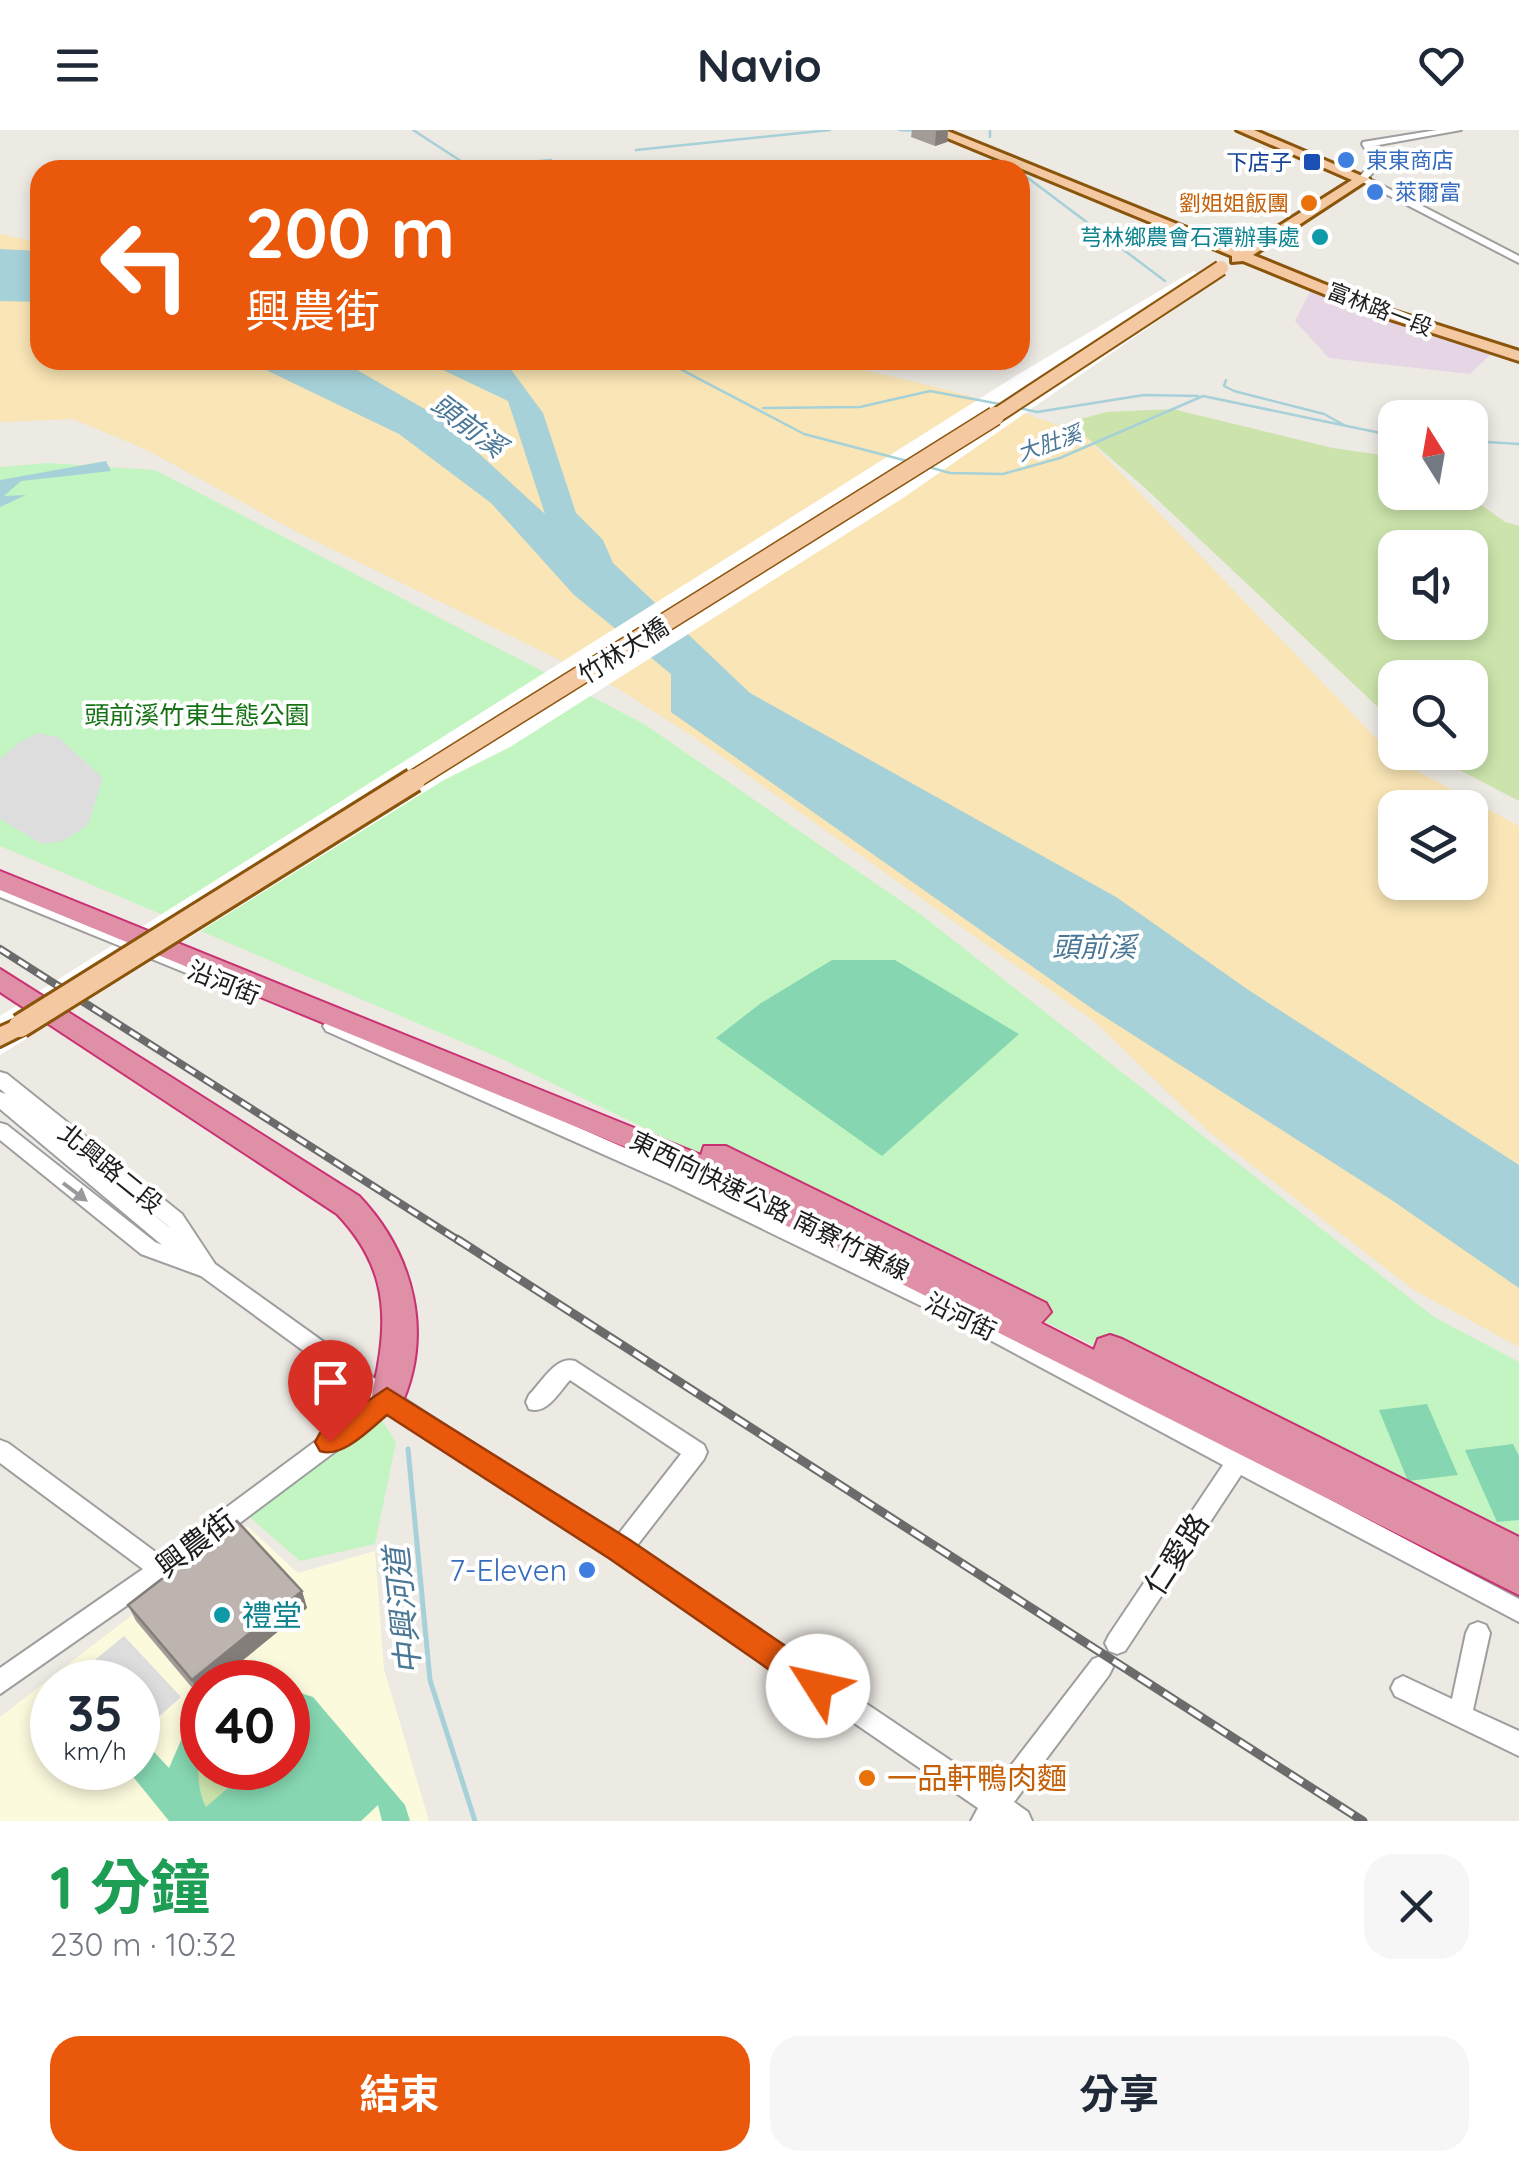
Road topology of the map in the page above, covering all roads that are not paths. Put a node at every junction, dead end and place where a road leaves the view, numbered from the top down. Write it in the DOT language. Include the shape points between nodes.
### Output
graph roads {
  1 [pos="934,130"];
  2 [pos="948,130"];
  3 [pos="1243,130"];
  4 [pos="1456,130"];
  5 [pos="967,141"];
  6 [pos="1015,160"];
  7 [pos="1030,166"];
  8 [pos="1362,179"];
  9 [pos="1247,252"];
  10 [pos="1519,260"];
  11 [pos="1519,353"];
  12 [pos="0,863"];
  13 [pos="0,880"];
  14 [pos="0,891"];
  15 [pos="0,979"];
  16 [pos="0,992"];
  17 [pos="10,1032"];
  18 [pos="74,1034"];
  19 [pos="0,1079"];
  20 [pos="0,1098"];
  21 [pos="0,1130"];
  22 [pos="208,1270"];
  23 [pos="387,1400"];
  24 [pos="537,1402"];
  25 [pos="0,1450"];
  26 [pos="1236,1464"];
  27 [pos="620,1550"];
  28 [pos="1519,1556"];
  29 [pos="161,1569"];
  30 [pos="1519,1578"];
  31 [pos="1519,1611"];
  32 [pos="1478,1633"];
  33 [pos="1116,1643"];
  34 [pos="1101,1667"];
  35 [pos="0,1682"];
  36 [pos="1404,1688"];
  37 [pos="1460,1716"];
  38 [pos="1519,1744"];
  39 [pos="991,1812"];
  40 [pos="1019,1821"];
  1 -- 5 [label="main road"];
  2 -- 5 [label="main road"];
  3 -- 8 [label="main road"];
  4 -- 8 [label="street" via="1366,144 1378,162"];
  5 -- 6 [label="main road, 富林路一段"];
  7 -- 9 [label="main road, 富林路一段"];
  8 -- 9 [label="main road, 竹林大橋"];
  8 -- 10 [label="street"];
  9 -- 11 [label="main road, 富林路一段" via="1373,308"];
  9 -- 17 [label="main road, 竹林大橋, bridge"];
  12 -- 28 [label="highway, 東西向快速公路 南寮竹東線" via="675,1135"];
  13 -- 30 [label="highway, 東西向快速公路 南寮竹東線" via="664,1150"];
  14 -- 26 [label="street, 沿河街" via="315,1018 677,1179 1046,1357"];
  15 -- 18 [label="highway"];
  16 -- 18 [label="highway"];
  18 -- 23 [label="highway" via="356,1231 379,1270"];
  19 -- 22 [label="street, 北興路二段" via="176,1220"];
  20 -- 22 [label="street"];
  21 -- 22 [label="street, 北興路二段, one-way" via="148,1248"];
  22 -- 23 [label="street, 北興路二段"];
  23 -- 27 [label="street, 北興路二段"];
  23 -- 29 [label="street, 興農街"];
  24 -- 27 [label="street" via="568,1368 696,1452"];
  25 -- 29 [label="street"];
  26 -- 31 [label="street, 沿河街"];
  26 -- 33 [label="street, 仁愛路"];
  27 -- 39 [label="street, 北興路二段"];
  29 -- 35 [label="street, 興農街"];
  32 -- 37 [label="street"];
  34 -- 39 [label="street"];
  36 -- 37 [label="street"];
  37 -- 38 [label="street"];
  39 -- 40 [label="street, 北興路二段"];
}
